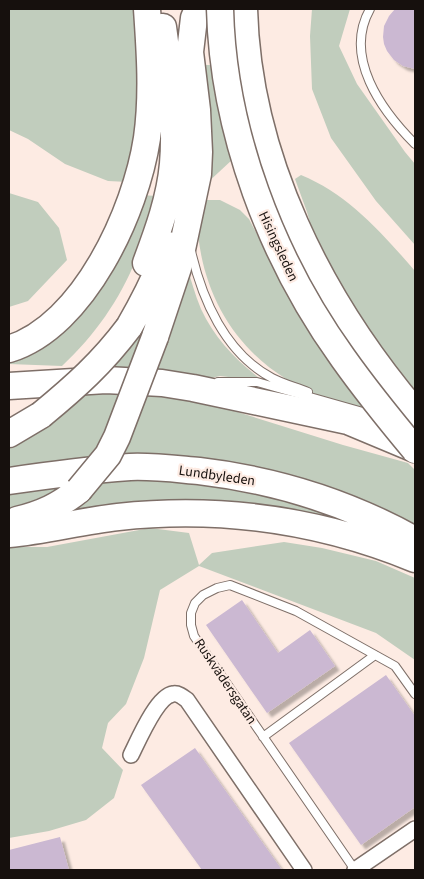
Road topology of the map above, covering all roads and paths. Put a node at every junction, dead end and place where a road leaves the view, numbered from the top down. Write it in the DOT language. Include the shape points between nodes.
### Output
graph roads {
  1 [pos="147,9"];
  2 [pos="160,9"];
  3 [pos="187,9"];
  4 [pos="198,9"];
  5 [pos="220,9"];
  6 [pos="244,9"];
  7 [pos="370,9"];
  8 [pos="415,144"];
  9 [pos="187,223"];
  10 [pos="122,323"];
  11 [pos="9,349"];
  12 [pos="9,370"];
  13 [pos="106,380"];
  14 [pos="9,386"];
  15 [pos="36,409"];
  16 [pos="364,412"];
  17 [pos="415,412"];
  18 [pos="9,417"];
  19 [pos="415,426"];
  20 [pos="9,434"];
  21 [pos="415,450"];
  22 [pos="9,481"];
  23 [pos="9,522"];
  24 [pos="9,534"];
  25 [pos="415,540"];
  26 [pos="415,559"];
  27 [pos="375,655"];
  28 [pos="415,694"];
  29 [pos="263,736"];
  30 [pos="131,755"];
  31 [pos="415,829"];
  32 [pos="304,870"];
  33 [pos="355,870"];
  1 -- 11 [label="highway" via="150,94 147,138 140,173 123,220 100,265 74,303 43,333"];
  2 -- 10 [label="highway" via="172,90 173,164 156,238"];
  3 -- 10 [label="highway" via="180,51 189,152 182,200 160,268 145,300"];
  4 -- 9 [label="highway" via="190,52 198,174"];
  5 -- 21 [label="highway, Hisingsleden, bridge" via="223,61 232,106 262,211 282,256 342,357"];
  6 -- 17 [label="highway, Hisingsleden" via="255,100 281,192 304,244 338,303 363,343"];
  7 -- 8 [label="lane" via="361,36 364,67 384,108"];
  9 -- 16 [label="lane" via="206,302 239,351 272,378"];
  9 -- 23 [label="highway, bridge" via="178,268 155,337 108,455 79,490 61,504 38,515"];
  10 -- 15 [label="highway, bridge" via="113,348 91,373"];
  12 -- 13 [label="highway"];
  13 -- 14 [label="highway"];
  13 -- 16 [label="lane" via="257,382"];
  13 -- 21 [label="highway" via="188,387 348,421"];
  15 -- 18 [label="highway"];
  15 -- 20 [label="highway"];
  16 -- 19 [label="lane"];
  22 -- 25 [label="highway, Lundbyleden" via="132,467 227,474 290,487 330,501"];
  24 -- 26 [label="highway" via="116,517 160,513 227,514 305,524"];
  27 -- 28 [label="lane, Ruskvädersgatan" via="395,666"];
  27 -- 29 [label="lane"];
  27 -- 29 [label="lane, Ruskvädersgatan" via="296,611 230,585 203,596 191,613 194,636"];
  29 -- 33 [label="lane, Ruskvädersgatan"];
  30 -- 32 [label="street" via="160,701 173,694 180,695 187,700"];
  31 -- 33 [label="street, Ruskvädersgatan"];
}
